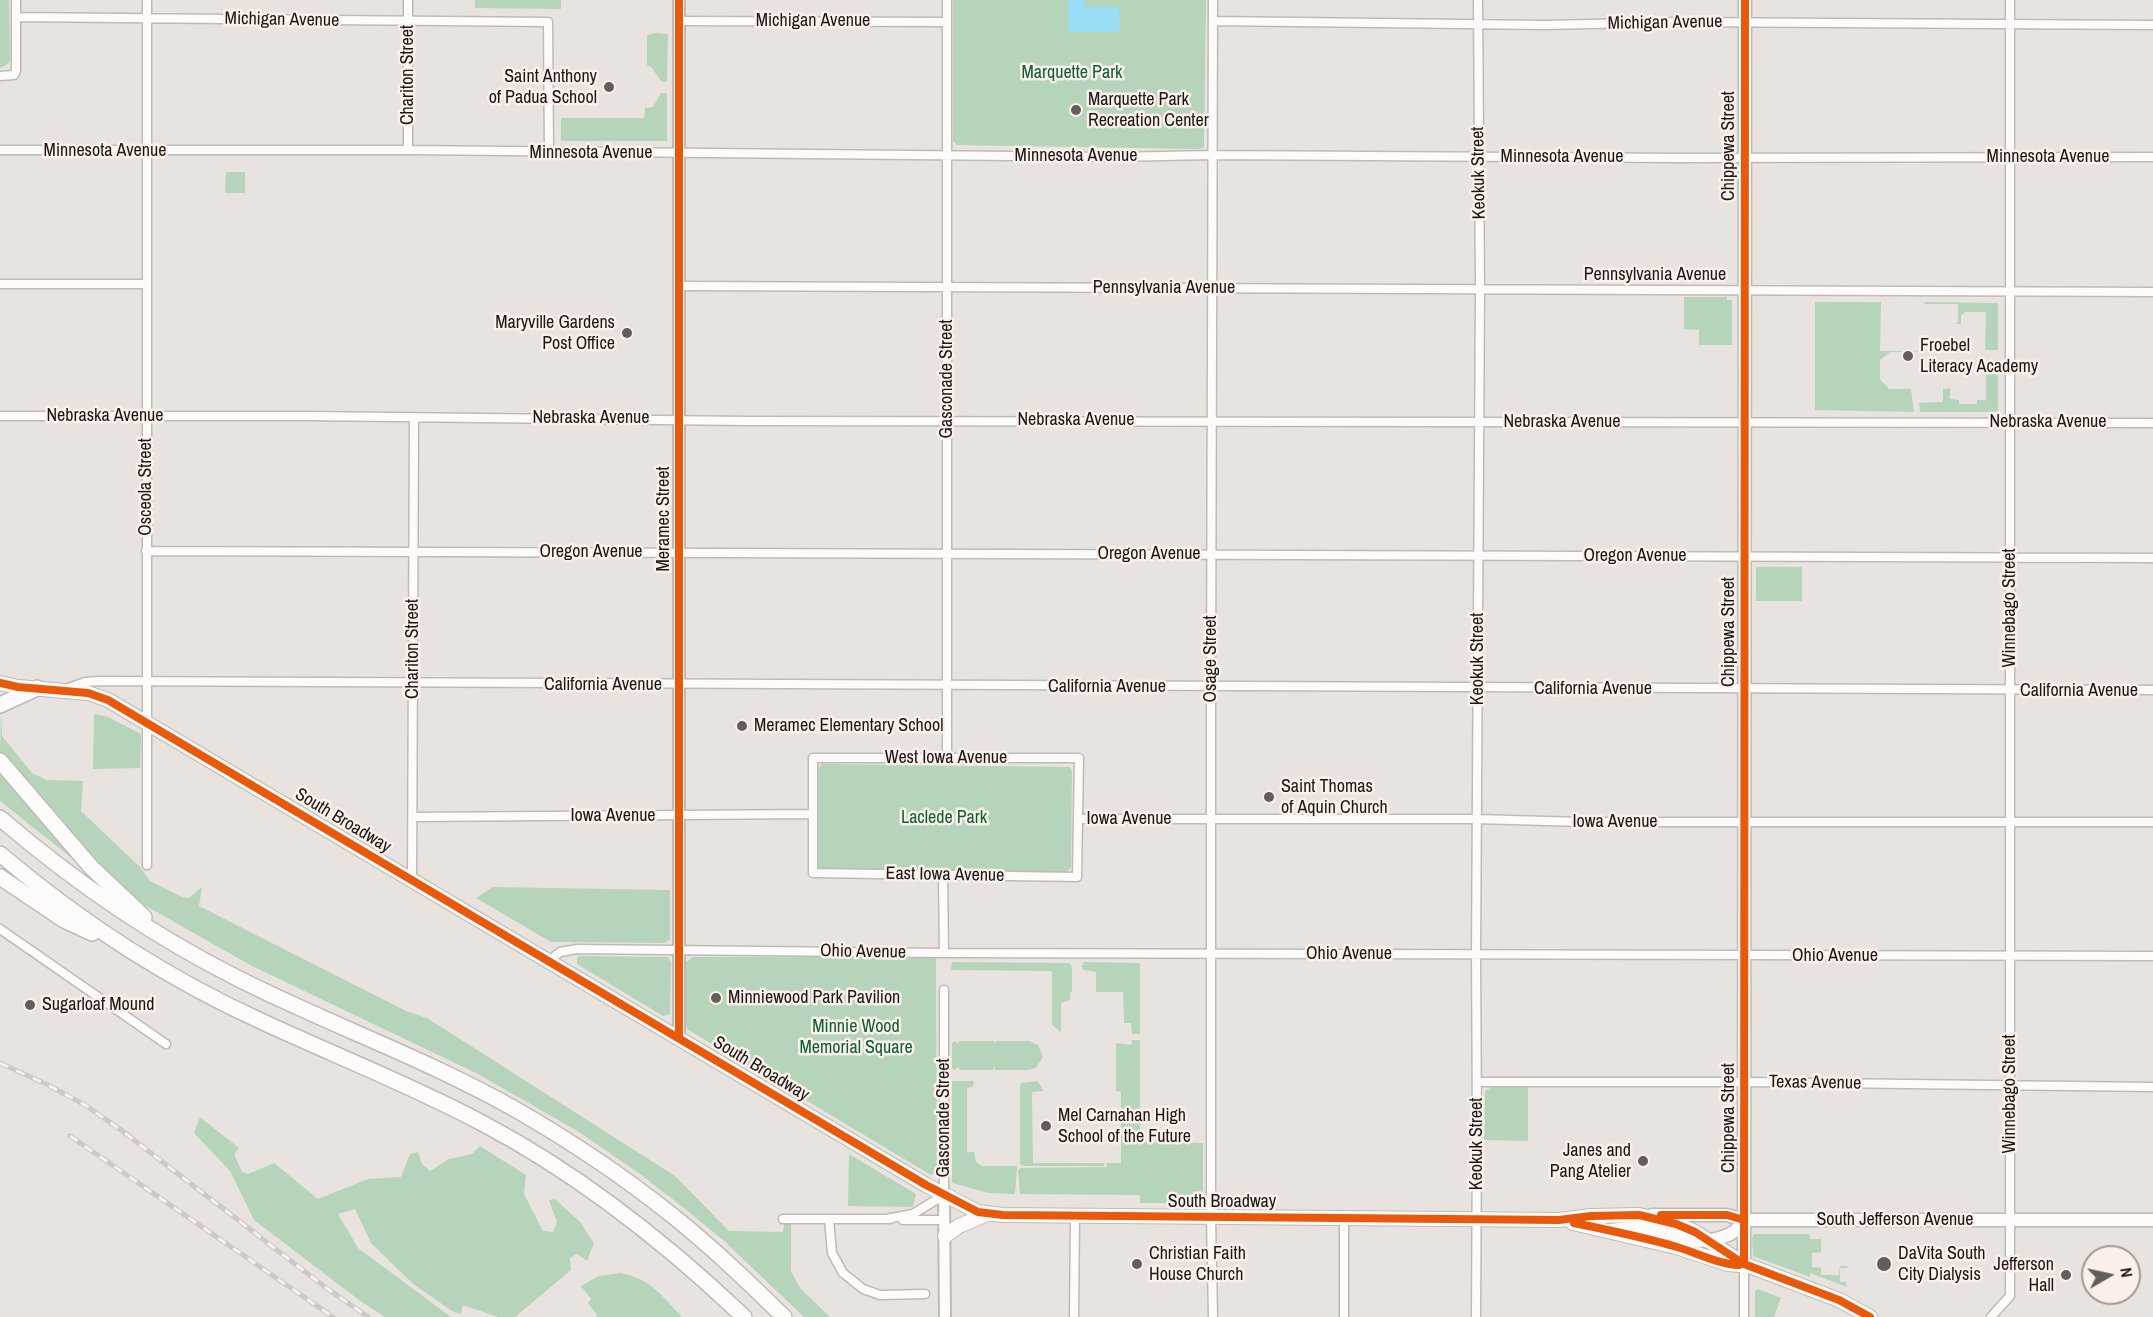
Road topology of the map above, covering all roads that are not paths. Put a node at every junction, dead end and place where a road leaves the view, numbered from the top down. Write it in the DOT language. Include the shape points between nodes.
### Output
graph roads {
  1 [pos="16,0"];
  2 [pos="147,0"];
  3 [pos="408,0"];
  4 [pos="679,0"];
  5 [pos="947,0"];
  6 [pos="1213,0"];
  7 [pos="1478,0"];
  8 [pos="1745,0"];
  9 [pos="2010,0"];
  10 [pos="16,17"];
  11 [pos="146,18"];
  12 [pos="407,21"];
  13 [pos="680,21"];
  14 [pos="1213,21"];
  15 [pos="947,22"];
  16 [pos="1745,22"];
  17 [pos="1478,24"];
  18 [pos="2010,24"];
  19 [pos="2153,25"];
  20 [pos="0,76"];
  21 [pos="0,150"];
  22 [pos="408,150"];
  23 [pos="147,151"];
  24 [pos="549,153"];
  25 [pos="679,153"];
  26 [pos="1213,154"];
  27 [pos="946,155"];
  28 [pos="1478,156"];
  29 [pos="1744,157"];
  30 [pos="2010,157"];
  31 [pos="2153,157"];
  32 [pos="0,284"];
  33 [pos="147,284"];
  34 [pos="679,286"];
  35 [pos="946,287"];
  36 [pos="1212,288"];
  37 [pos="1480,289"];
  38 [pos="1744,290"];
  39 [pos="2010,291"];
  40 [pos="2153,292"];
  41 [pos="0,416"];
  42 [pos="146,416"];
  43 [pos="414,418"];
  44 [pos="679,419"];
  45 [pos="947,420"];
  46 [pos="1211,421"];
  47 [pos="1479,422"];
  48 [pos="1744,422"];
  49 [pos="2010,422"];
  50 [pos="2153,423"];
  51 [pos="146,551"];
  52 [pos="413,552"];
  53 [pos="679,553"];
  54 [pos="947,554"];
  55 [pos="1212,554"];
  56 [pos="1478,556"];
  57 [pos="1744,557"];
  58 [pos="2010,558"];
  59 [pos="2153,558"];
  60 [pos="147,682"];
  61 [pos="0,683"];
  62 [pos="413,684"];
  63 [pos="679,685"];
  64 [pos="947,686"];
  65 [pos="18,687"];
  66 [pos="1211,687"];
  67 [pos="36,688"];
  68 [pos="1478,689"];
  69 [pos="63,690"];
  70 [pos="1744,690"];
  71 [pos="2153,690"];
  72 [pos="2010,691"];
  73 [pos="0,692"];
  74 [pos="0,705"];
  75 [pos="147,723"];
  76 [pos="947,758"];
  77 [pos="0,761"];
  78 [pos="813,814"];
  79 [pos="679,816"];
  80 [pos="413,817"];
  81 [pos="0,818"];
  82 [pos="1078,819"];
  83 [pos="1211,819"];
  84 [pos="1477,819"];
  85 [pos="1744,821"];
  86 [pos="2010,821"];
  87 [pos="2153,822"];
  88 [pos="0,854"];
  89 [pos="147,865"];
  90 [pos="944,875"];
  91 [pos="0,877"];
  92 [pos="412,880"];
  93 [pos="0,929"];
  94 [pos="170,941"];
  95 [pos="679,949"];
  96 [pos="134,953"];
  97 [pos="944,953"];
  98 [pos="1211,954"];
  99 [pos="1476,955"];
  100 [pos="1744,955"];
  101 [pos="2010,956"];
  102 [pos="2153,956"];
  103 [pos="549,961"];
  104 [pos="944,990"];
  105 [pos="679,1038"];
  106 [pos="166,1044"];
  107 [pos="1477,1082"];
  108 [pos="1744,1082"];
  109 [pos="2010,1084"];
  110 [pos="2153,1087"];
  111 [pos="944,1196"];
  112 [pos="987,1214"];
  113 [pos="1639,1215"];
  114 [pos="1075,1216"];
  115 [pos="1211,1217"];
  116 [pos="1344,1218"];
  117 [pos="1476,1218"];
  118 [pos="783,1219"];
  119 [pos="829,1219"];
  120 [pos="886,1219"];
  121 [pos="944,1220"];
  122 [pos="1559,1220"];
  123 [pos="1744,1220"];
  124 [pos="2153,1220"];
  125 [pos="2009,1221"];
  126 [pos="1612,1230"];
  127 [pos="945,1236"];
  128 [pos="1709,1241"];
  129 [pos="1744,1264"];
  130 [pos="925,1294"];
  131 [pos="744,1317"];
  132 [pos="784,1317"];
  133 [pos="945,1317"];
  134 [pos="1074,1317"];
  135 [pos="1213,1317"];
  136 [pos="1344,1317"];
  137 [pos="1476,1317"];
  138 [pos="1744,1317"];
  139 [pos="1870,1317"];
  140 [pos="1991,1317"];
  1 -- 10 [label="street"];
  2 -- 11 [label="street, Osceola Street"];
  3 -- 12 [label="street, Chariton Street"];
  4 -- 13 [label="street, Meramec Street"];
  5 -- 15 [label="street, Gasconade Street"];
  6 -- 14 [label="street, Osage Street"];
  7 -- 17 [label="street, Keokuk Street"];
  8 -- 16 [label="main road, Chippewa Street"];
  9 -- 18 [label="street, Winnebago Street"];
  10 -- 11 [label="street, Michigan Avenue"];
  10 -- 20 [label="street" via="16,71 14,75"];
  11 -- 12 [label="street, Michigan Avenue"];
  11 -- 23 [label="street, Osceola Street"];
  12 -- 22 [label="street, Chariton Street"];
  12 -- 24 [label="street, Michigan Avenue" via="548,22"];
  13 -- 15 [label="street, Michigan Avenue"];
  13 -- 25 [label="street, Meramec Street"];
  14 -- 17 [label="street, Michigan Avenue"];
  14 -- 26 [label="street, Osage Street"];
  15 -- 27 [label="street, Gasconade Street"];
  16 -- 17 [label="street, Michigan Avenue"];
  16 -- 18 [label="street, Michigan Avenue"];
  16 -- 29 [label="main road, Chippewa Street"];
  17 -- 28 [label="street, Keokuk Street"];
  18 -- 19 [label="street, Michigan Avenue"];
  18 -- 30 [label="street, Winnebago Street"];
  21 -- 23 [label="street, Minnesota Avenue"];
  22 -- 23 [label="street, Minnesota Avenue"];
  22 -- 24 [label="street, Minnesota Avenue"];
  23 -- 33 [label="street, Osceola Street"];
  24 -- 25 [label="street, Minnesota Avenue"];
  25 -- 27 [label="street, Minnesota Avenue"];
  25 -- 34 [label="street, Meramec Street"];
  26 -- 27 [label="street, Minnesota Avenue"];
  26 -- 28 [label="street, Minnesota Avenue"];
  26 -- 36 [label="street, Osage Street"];
  27 -- 35 [label="street, Gasconade Street"];
  28 -- 29 [label="street, Minnesota Avenue"];
  28 -- 37 [label="street, Keokuk Street"];
  29 -- 30 [label="street, Minnesota Avenue"];
  29 -- 38 [label="main road, Chippewa Street"];
  30 -- 31 [label="street, Minnesota Avenue"];
  30 -- 39 [label="street, Winnebago Street"];
  32 -- 33 [label="street"];
  33 -- 42 [label="street, Osceola Street"];
  34 -- 35 [label="street, Pennsylvania Avenue"];
  34 -- 44 [label="street, Meramec Street"];
  35 -- 36 [label="street, Pennsylvania Avenue"];
  35 -- 45 [label="street, Gasconade Street"];
  36 -- 37 [label="street, Pennsylvania Avenue"];
  36 -- 46 [label="street, Osage Street"];
  37 -- 38 [label="street, Pennsylvania Avenue"];
  37 -- 47 [label="street, Keokuk Street"];
  38 -- 39 [label="street, Pennsylvania Avenue"];
  38 -- 48 [label="main road, Chippewa Street"];
  39 -- 40 [label="street, Pennsylvania Avenue"];
  39 -- 49 [label="street, Winnebago Street"];
  41 -- 42 [label="street, Nebraska Avenue"];
  42 -- 43 [label="street, Nebraska Avenue"];
  42 -- 51 [label="street, Osceola Street"];
  43 -- 44 [label="street, Nebraska Avenue"];
  43 -- 52 [label="street, Chariton Street"];
  44 -- 45 [label="street, Nebraska Avenue"];
  44 -- 53 [label="street, Meramec Street"];
  45 -- 46 [label="street, Nebraska Avenue"];
  45 -- 54 [label="street, Gasconade Street"];
  46 -- 47 [label="street, Nebraska Avenue"];
  46 -- 55 [label="street, Osage Street"];
  47 -- 48 [label="street, Nebraska Avenue"];
  47 -- 56 [label="street, Keokuk Street"];
  48 -- 49 [label="street, Nebraska Avenue"];
  48 -- 57 [label="main road, Chippewa Street"];
  49 -- 50 [label="street, Nebraska Avenue"];
  49 -- 58 [label="street, Winnebago Street"];
  51 -- 52 [label="street, Oregon Avenue"];
  51 -- 60 [label="street, Osceola Street"];
  52 -- 53 [label="street, Oregon Avenue"];
  52 -- 62 [label="street, Chariton Street"];
  53 -- 54 [label="street, Oregon Avenue"];
  53 -- 63 [label="street, Meramec Street"];
  54 -- 55 [label="street, Oregon Avenue"];
  54 -- 64 [label="street, Gasconade Street"];
  55 -- 56 [label="street, Oregon Avenue"];
  55 -- 66 [label="street, Osage Street"];
  56 -- 57 [label="street, Oregon Avenue"];
  56 -- 68 [label="street, Keokuk Street"];
  57 -- 58 [label="street, Oregon Avenue"];
  57 -- 70 [label="main road, Chippewa Street"];
  58 -- 59 [label="street, Oregon Avenue"];
  58 -- 72 [label="street, Winnebago Street"];
  60 -- 62 [label="street, California Avenue"];
  60 -- 69 [label="street, California Avenue" via="86,682"];
  60 -- 75 [label="street, Osceola Street"];
  61 -- 65 [label="main road, South Broadway"];
  62 -- 63 [label="street, California Avenue"];
  62 -- 80 [label="street, Chariton Street"];
  63 -- 64 [label="street, California Avenue"];
  63 -- 79 [label="street, Meramec Street"];
  64 -- 66 [label="street, California Avenue"];
  64 -- 76 [label="street, Gasconade Street"];
  65 -- 67 [label="main road, South Broadway"];
  65 -- 73 [label="main road, South Broadway"];
  66 -- 68 [label="street, California Avenue"];
  66 -- 83 [label="street, Osage Street"];
  67 -- 69 [label="main road, South Broadway"];
  67 -- 74 [label="highway"];
  68 -- 70 [label="street, California Avenue"];
  68 -- 84 [label="street, Keokuk Street"];
  69 -- 75 [label="main road, South Broadway" via="101,697"];
  70 -- 72 [label="street, California Avenue"];
  70 -- 85 [label="main road, Chippewa Street"];
  71 -- 72 [label="street, California Avenue"];
  72 -- 86 [label="street, Winnebago Street"];
  75 -- 89 [label="street, Osceola Street"];
  75 -- 92 [label="main road, South Broadway"];
  76 -- 78 [label="street, West Iowa Avenue" via="813,758"];
  76 -- 82 [label="street, West Iowa Avenue" via="1079,758"];
  77 -- 94 [label="highway" via="92,867"];
  78 -- 79 [label="street, Iowa Avenue"];
  78 -- 90 [label="street, East Iowa Avenue" via="813,873"];
  79 -- 80 [label="street, Iowa Avenue"];
  79 -- 95 [label="street, Meramec Street"];
  80 -- 92 [label="street, Chariton Street"];
  81 -- 94 [label="highway" via="87,886"];
  82 -- 83 [label="street, Iowa Avenue"];
  82 -- 90 [label="street, East Iowa Avenue" via="1077,878"];
  83 -- 84 [label="street, Iowa Avenue"];
  83 -- 98 [label="street, Osage Street"];
  84 -- 85 [label="street, Iowa Avenue"];
  84 -- 99 [label="street, Keokuk Street"];
  85 -- 86 [label="street, Iowa Avenue"];
  85 -- 100 [label="main road, Chippewa Street"];
  86 -- 87 [label="street, Iowa Avenue"];
  86 -- 101 [label="street, Winnebago Street"];
  88 -- 96 [label="highway"];
  90 -- 97 [label="street"];
  91 -- 96 [label="highway" via="64,920"];
  92 -- 103 [label="main road, South Broadway"];
  93 -- 106 [label="street"];
  94 -- 132 [label="highway" via="280,999 462,1081 555,1132 673,1216"];
  95 -- 97 [label="street, Ohio Avenue"];
  95 -- 103 [label="street, Ohio Avenue" via="572,950"];
  95 -- 105 [label="street, Meramec Street"];
  96 -- 131 [label="highway" via="227,1005 440,1101 524,1147 643,1228"];
  97 -- 98 [label="street, Ohio Avenue"];
  98 -- 99 [label="street, Ohio Avenue"];
  98 -- 115 [label="street, Osage Street"];
  99 -- 100 [label="street, Ohio Avenue"];
  99 -- 107 [label="street, Keokuk Street"];
  100 -- 101 [label="street, Ohio Avenue"];
  100 -- 108 [label="main road, Chippewa Street"];
  101 -- 102 [label="street, Ohio Avenue"];
  101 -- 109 [label="street, Winnebago Street"];
  103 -- 105 [label="main road, South Broadway"];
  104 -- 111 [label="street, Gasconade Street"];
  105 -- 111 [label="main road, South Broadway"];
  107 -- 108 [label="street, Texas Avenue"];
  107 -- 117 [label="street, Keokuk Street"];
  108 -- 109 [label="street, Texas Avenue"];
  108 -- 123 [label="main road, Chippewa Street"];
  109 -- 110 [label="street, Texas Avenue"];
  109 -- 125 [label="street, Winnebago Street"];
  111 -- 112 [label="main road, South Broadway"];
  111 -- 120 [label="street" via="913,1214"];
  111 -- 121 [label="street, Gasconade Street"];
  112 -- 114 [label="main road, South Broadway"];
  112 -- 127 [label="main road"];
  113 -- 122 [label="main road, South Broadway"];
  113 -- 123 [label="main road, South Jefferson Avenue" via="1727,1215"];
  113 -- 128 [label="main road, South Broadway" via="1687,1228"];
  114 -- 115 [label="main road, South Broadway"];
  114 -- 134 [label="street"];
  115 -- 116 [label="main road, South Broadway"];
  115 -- 135 [label="street, Osage Street"];
  116 -- 117 [label="main road, South Broadway"];
  116 -- 136 [label="street"];
  117 -- 122 [label="main road, South Broadway"];
  117 -- 137 [label="street, Keokuk Street"];
  118 -- 119 [label="street"];
  119 -- 120 [label="street"];
  119 -- 130 [label="street" via="832,1253 843,1273 863,1289 880,1295"];
  120 -- 121 [label="street"];
  121 -- 127 [label="street, Gasconade Street"];
  122 -- 126 [label="main road, South Broadway"];
  123 -- 125 [label="main road, South Jefferson Avenue"];
  123 -- 128 [label="main road" via="1735,1232"];
  123 -- 129 [label="main road, Chippewa Street"];
  124 -- 125 [label="main road, South Jefferson Avenue"];
  125 -- 140 [label="street, Winnebago Street" via="2010,1296"];
  126 -- 128 [label="main road" via="1644,1229 1689,1241"];
  126 -- 129 [label="main road, South Broadway" via="1728,1264"];
  127 -- 133 [label="street, Gasconade Street"];
  128 -- 129 [label="main road, South Broadway"];
  129 -- 138 [label="street, Chippewa Street"];
  129 -- 139 [label="main road, South Broadway" via="1839,1300"];
}
